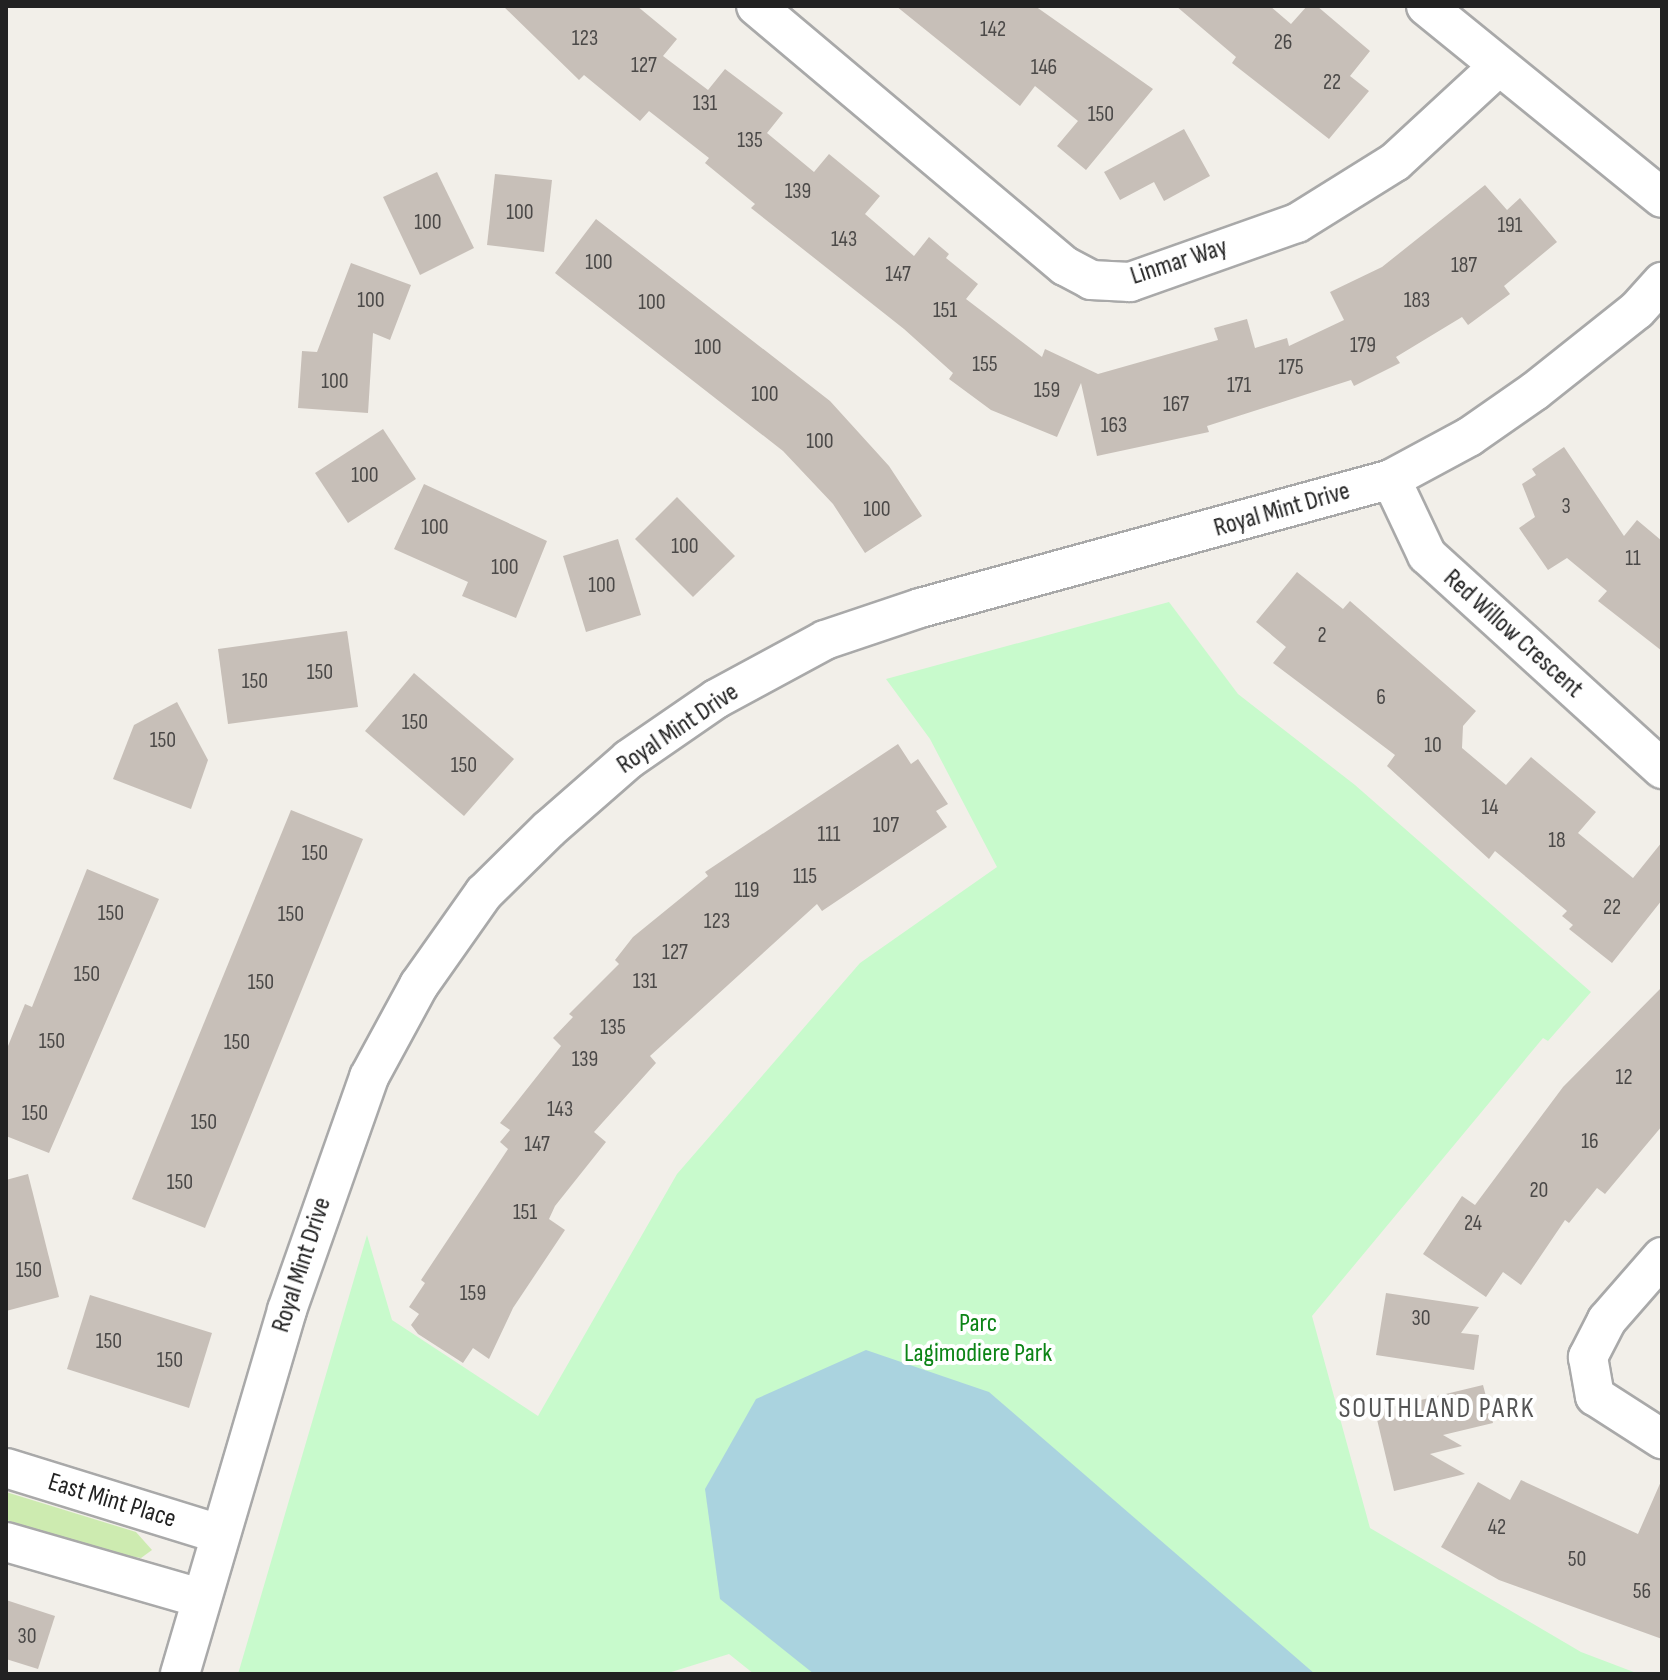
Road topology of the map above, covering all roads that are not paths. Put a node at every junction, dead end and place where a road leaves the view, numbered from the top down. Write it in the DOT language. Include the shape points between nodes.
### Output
graph roads {
  1 [pos="756,6"];
  2 [pos="1426,6"];
  3 [pos="1498,67"];
  4 [pos="1662,198"];
  5 [pos="1662,282"];
  6 [pos="1391,479"];
  7 [pos="1662,769"];
  8 [pos="1662,1257"];
  9 [pos="1662,1439"];
  10 [pos="6,1468"];
  11 [pos="219,1534"];
  12 [pos="6,1542"];
  13 [pos="200,1598"];
  14 [pos="180,1674"];
  1 -- 3 [label="street, Linmar Way" via="1065,266 1091,280 1130,282 1297,223 1395,162"];
  2 -- 3 [label="street"];
  3 -- 4 [label="street"];
  5 -- 6 [label="street, Royal Mint Drive" via="1637,310 1535,391 1469,437"];
  6 -- 7 [label="street, Red Willow Crescent" via="1427,555"];
  6 -- 11 [label="street, Royal Mint Drive" via="920,608 825,640 703,708 629,759 549,829 484,893 419,985 369,1077 332,1169"];
  8 -- 9 [label="street" via="1607,1320 1588,1357 1595,1396"];
  10 -- 11 [label="street, East Mint Place"];
  11 -- 13 [label="street, Royal Mint Drive"];
  12 -- 13 [label="street"];
  13 -- 14 [label="street, Royal Mint Drive"];
}
